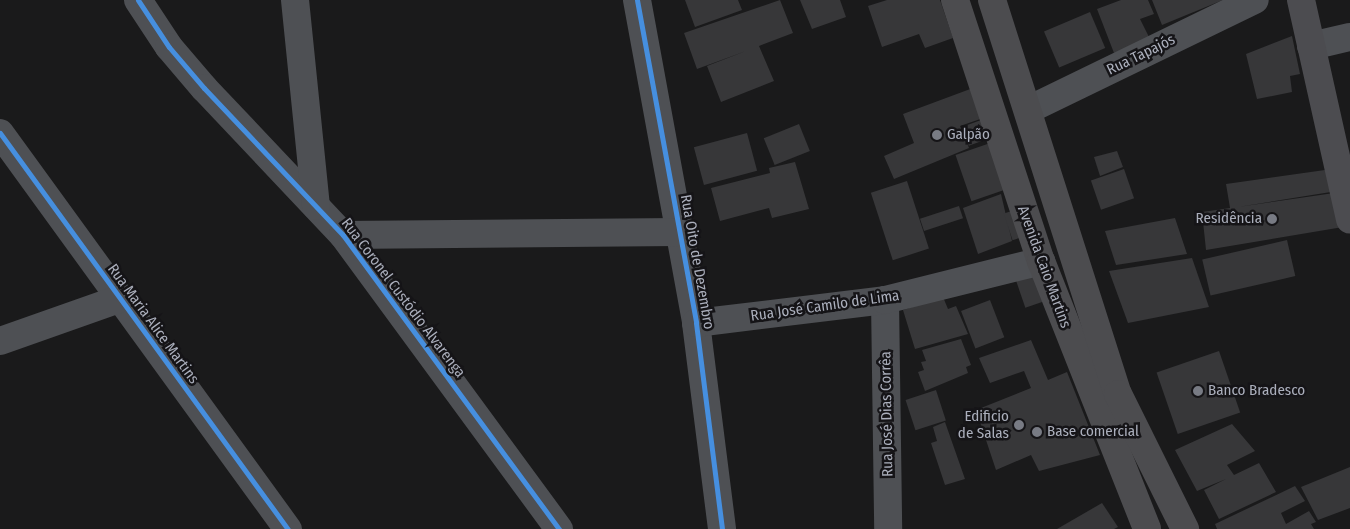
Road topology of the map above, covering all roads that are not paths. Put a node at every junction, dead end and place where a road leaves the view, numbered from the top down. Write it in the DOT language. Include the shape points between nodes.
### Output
graph roads {
  1 [pos="138,0"];
  2 [pos="295,0"];
  3 [pos="637,0"];
  4 [pos="955,0"];
  5 [pos="992,0"];
  6 [pos="1255,0"];
  7 [pos="1302,0"];
  8 [pos="1350,37"];
  9 [pos="1311,46"];
  10 [pos="1028,110"];
  11 [pos="0,134"];
  12 [pos="316,206"];
  13 [pos="1350,220"];
  14 [pos="678,232"];
  15 [pos="343,235"];
  16 [pos="1040,261"];
  17 [pos="119,299"];
  18 [pos="885,300"];
  19 [pos="696,323"];
  20 [pos="0,342"];
  21 [pos="288,529"];
  22 [pos="559,529"];
  23 [pos="722,529"];
  24 [pos="888,529"];
  25 [pos="1147,529"];
  26 [pos="1185,529"];
  1 -- 12 [label="street, Rua Coronel Custódio Alvarenga" via="169,47"];
  2 -- 12 [label="street"];
  3 -- 14 [label="street, Rua Oito de Dezembro"];
  4 -- 16 [label="main road, Avenida Caio Martins"];
  5 -- 10 [label="main road, Avenida Caio Martins"];
  6 -- 10 [label="street, Rua Tapajós"];
  7 -- 9 [label="highway"];
  8 -- 9 [label="street"];
  9 -- 13 [label="highway"];
  10 -- 26 [label="main road, Avenida Caio Martins" via="1118,394"];
  11 -- 17 [label="street, Rua Maria Alice Martins"];
  12 -- 15 [label="street, Rua Coronel Custódio Alvarenga"];
  14 -- 15 [label="street"];
  14 -- 19 [label="street, Rua Oito de Dezembro"];
  15 -- 22 [label="street, Rua Coronel Custódio Alvarenga"];
  16 -- 18 [label="street, Rua José Camilo de Lima"];
  16 -- 25 [label="main road, Avenida Caio Martins"];
  17 -- 20 [label="street"];
  17 -- 21 [label="street, Rua Maria Alice Martins"];
  18 -- 19 [label="street, Rua José Camilo de Lima"];
  18 -- 24 [label="street, Rua José Dias Corrêa"];
  19 -- 23 [label="street, Rua Oito de Dezembro"];
}
